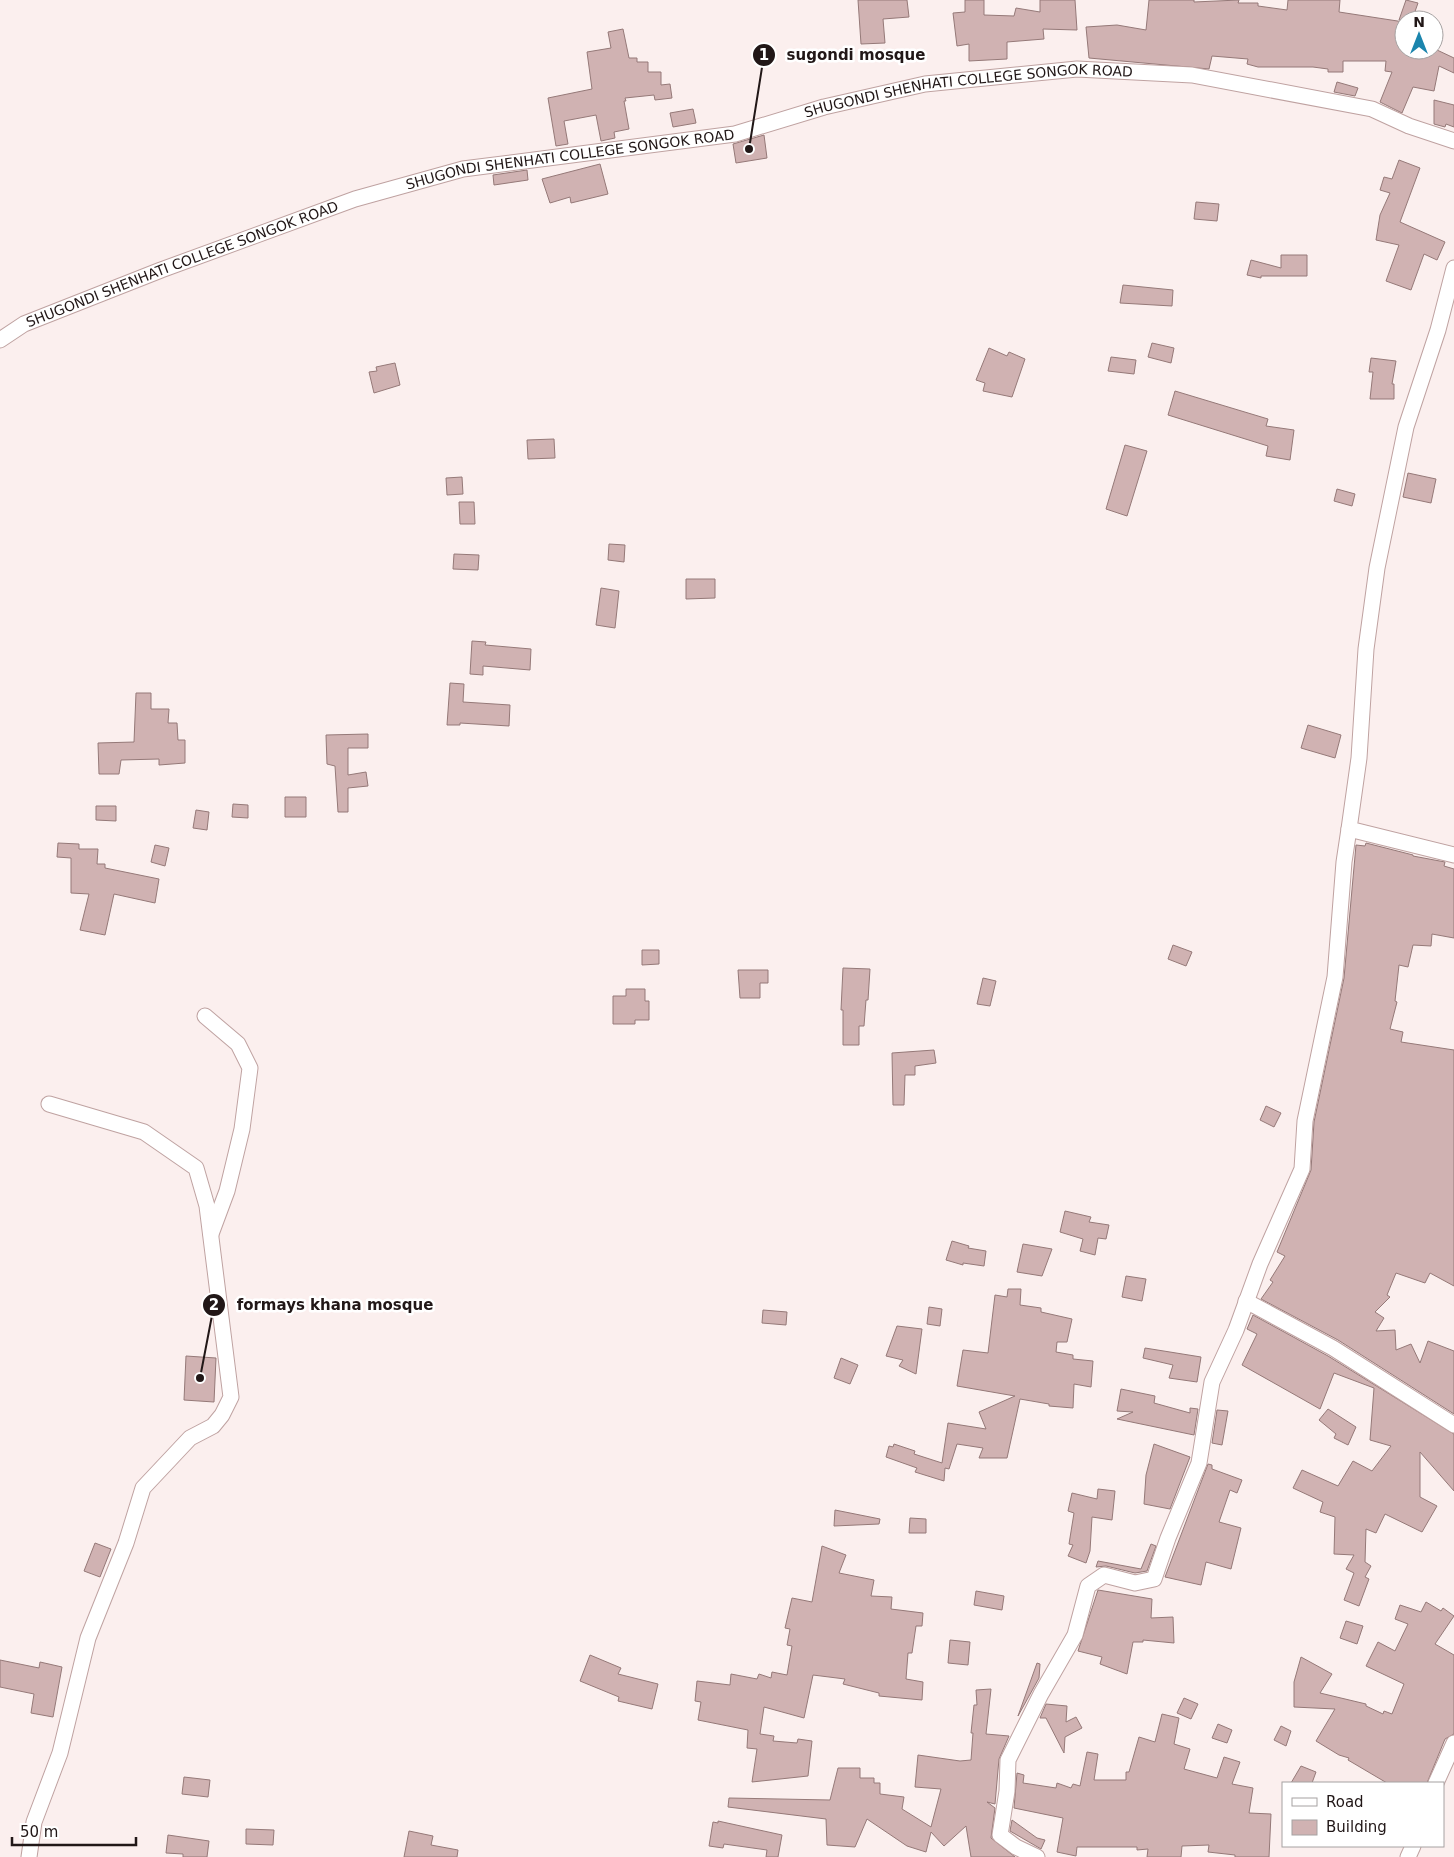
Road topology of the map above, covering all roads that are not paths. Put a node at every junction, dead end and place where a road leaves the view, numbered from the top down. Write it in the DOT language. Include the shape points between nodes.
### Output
graph roads {
  1 [pos="1454,141"];
  2 [pos="1454,268"];
  3 [pos="0,340"];
  4 [pos="1349,829"];
  5 [pos="1454,855"];
  6 [pos="205,1016"];
  7 [pos="48,1104"];
  8 [pos="211,1235"];
  9 [pos="1246,1301"];
  10 [pos="1454,1425"];
  11 [pos="1454,1743"];
  12 [pos="1436,1782"];
  13 [pos="29,1857"];
  14 [pos="1037,1857"];
  1 -- 3 [label="street, SHUGONDI SHENHATI COLLEGE SONGOK ROAD" via="1372,109 1192,75 1077,69 925,84 824,107 735,134 463,169 355,199 161,270 24,324"];
  2 -- 4 [label="street" via="1438,330 1406,427 1377,568"];
  4 -- 5 [label="street"];
  4 -- 9 [label="street" via="1335,977 1305,1121 1302,1169"];
  6 -- 8 [label="street" via="238,1044 250,1068 242,1129 227,1191"];
  7 -- 8 [label="street" via="144,1132 196,1168"];
  8 -- 13 [label="street" via="230,1397 213,1426 190,1438 143,1488 126,1543 88,1638 60,1753 34,1822"];
  9 -- 10 [label="street" via="1333,1348"];
  9 -- 14 [label="street" via="1212,1382 1199,1463 1154,1578 1135,1583 1104,1575 1088,1586 1075,1634 1008,1760 1000,1835"];
  11 -- 12 [label="street"];
}
